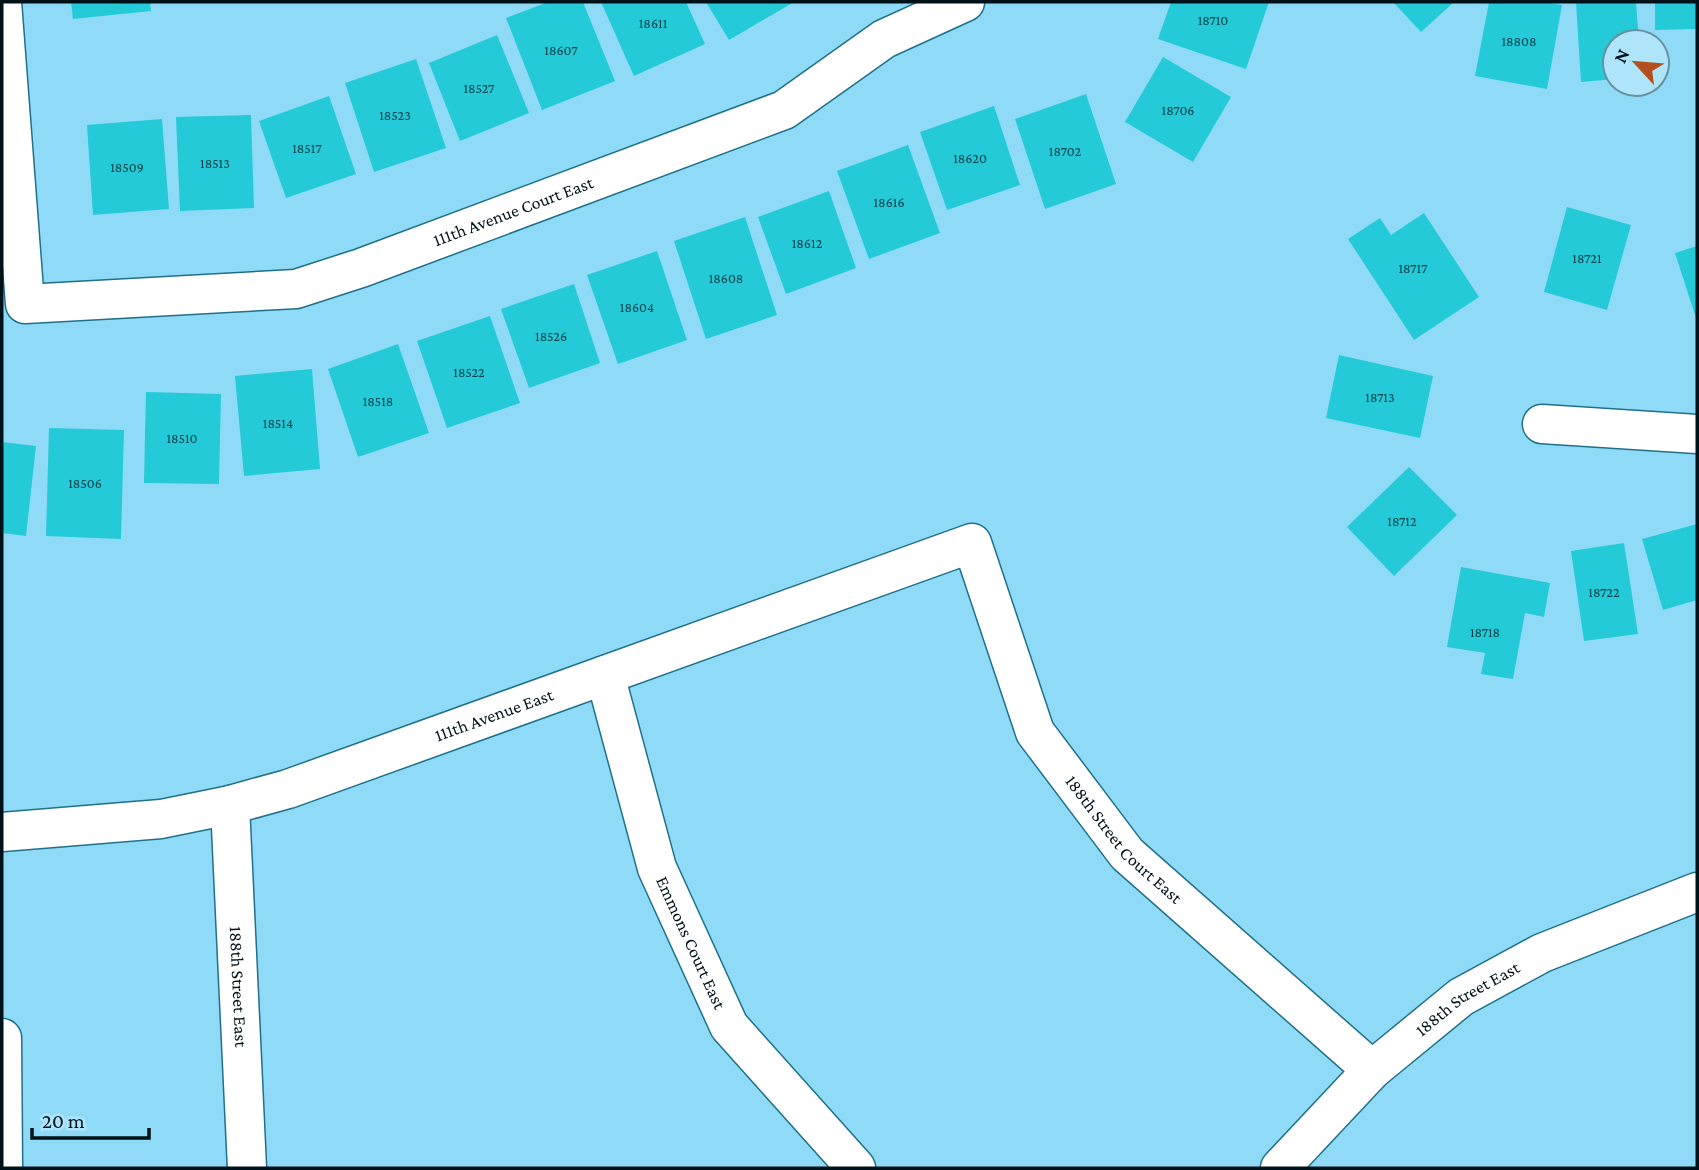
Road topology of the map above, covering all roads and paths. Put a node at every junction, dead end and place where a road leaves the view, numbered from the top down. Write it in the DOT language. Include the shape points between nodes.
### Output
graph roads {
  1 [pos="2,2"];
  2 [pos="965,2"];
  3 [pos="1542,424"];
  4 [pos="1697,434"];
  5 [pos="972,543"];
  6 [pos="605,675"];
  7 [pos="230,805"];
  8 [pos="2,832"];
  9 [pos="1697,892"];
  10 [pos="2,1038"];
  11 [pos="1372,1070"];
  12 [pos="3,1168"];
  13 [pos="247,1168"];
  14 [pos="856,1168"];
  15 [pos="1280,1168"];
  1 -- 2 [label="street, 111th Avenue Court East" via="25,304 296,289 784,110 884,39"];
  3 -- 4 [label="street"];
  5 -- 6 [label="street, 111th Avenue East"];
  5 -- 11 [label="street, 188th Street Court East" via="1035,732 1127,854"];
  6 -- 7 [label="street, 111th Avenue East" via="288,789"];
  6 -- 14 [label="street, Emmons Court East" via="657,868 729,1026"];
  7 -- 8 [label="street, 111th Avenue East" via="161,819"];
  7 -- 13 [label="street, 188th Street East"];
  9 -- 11 [label="street, 188th Street East" via="1542,953 1461,997"];
  10 -- 12 [label="street"];
  11 -- 15 [label="street, 188th Street East"];
}
